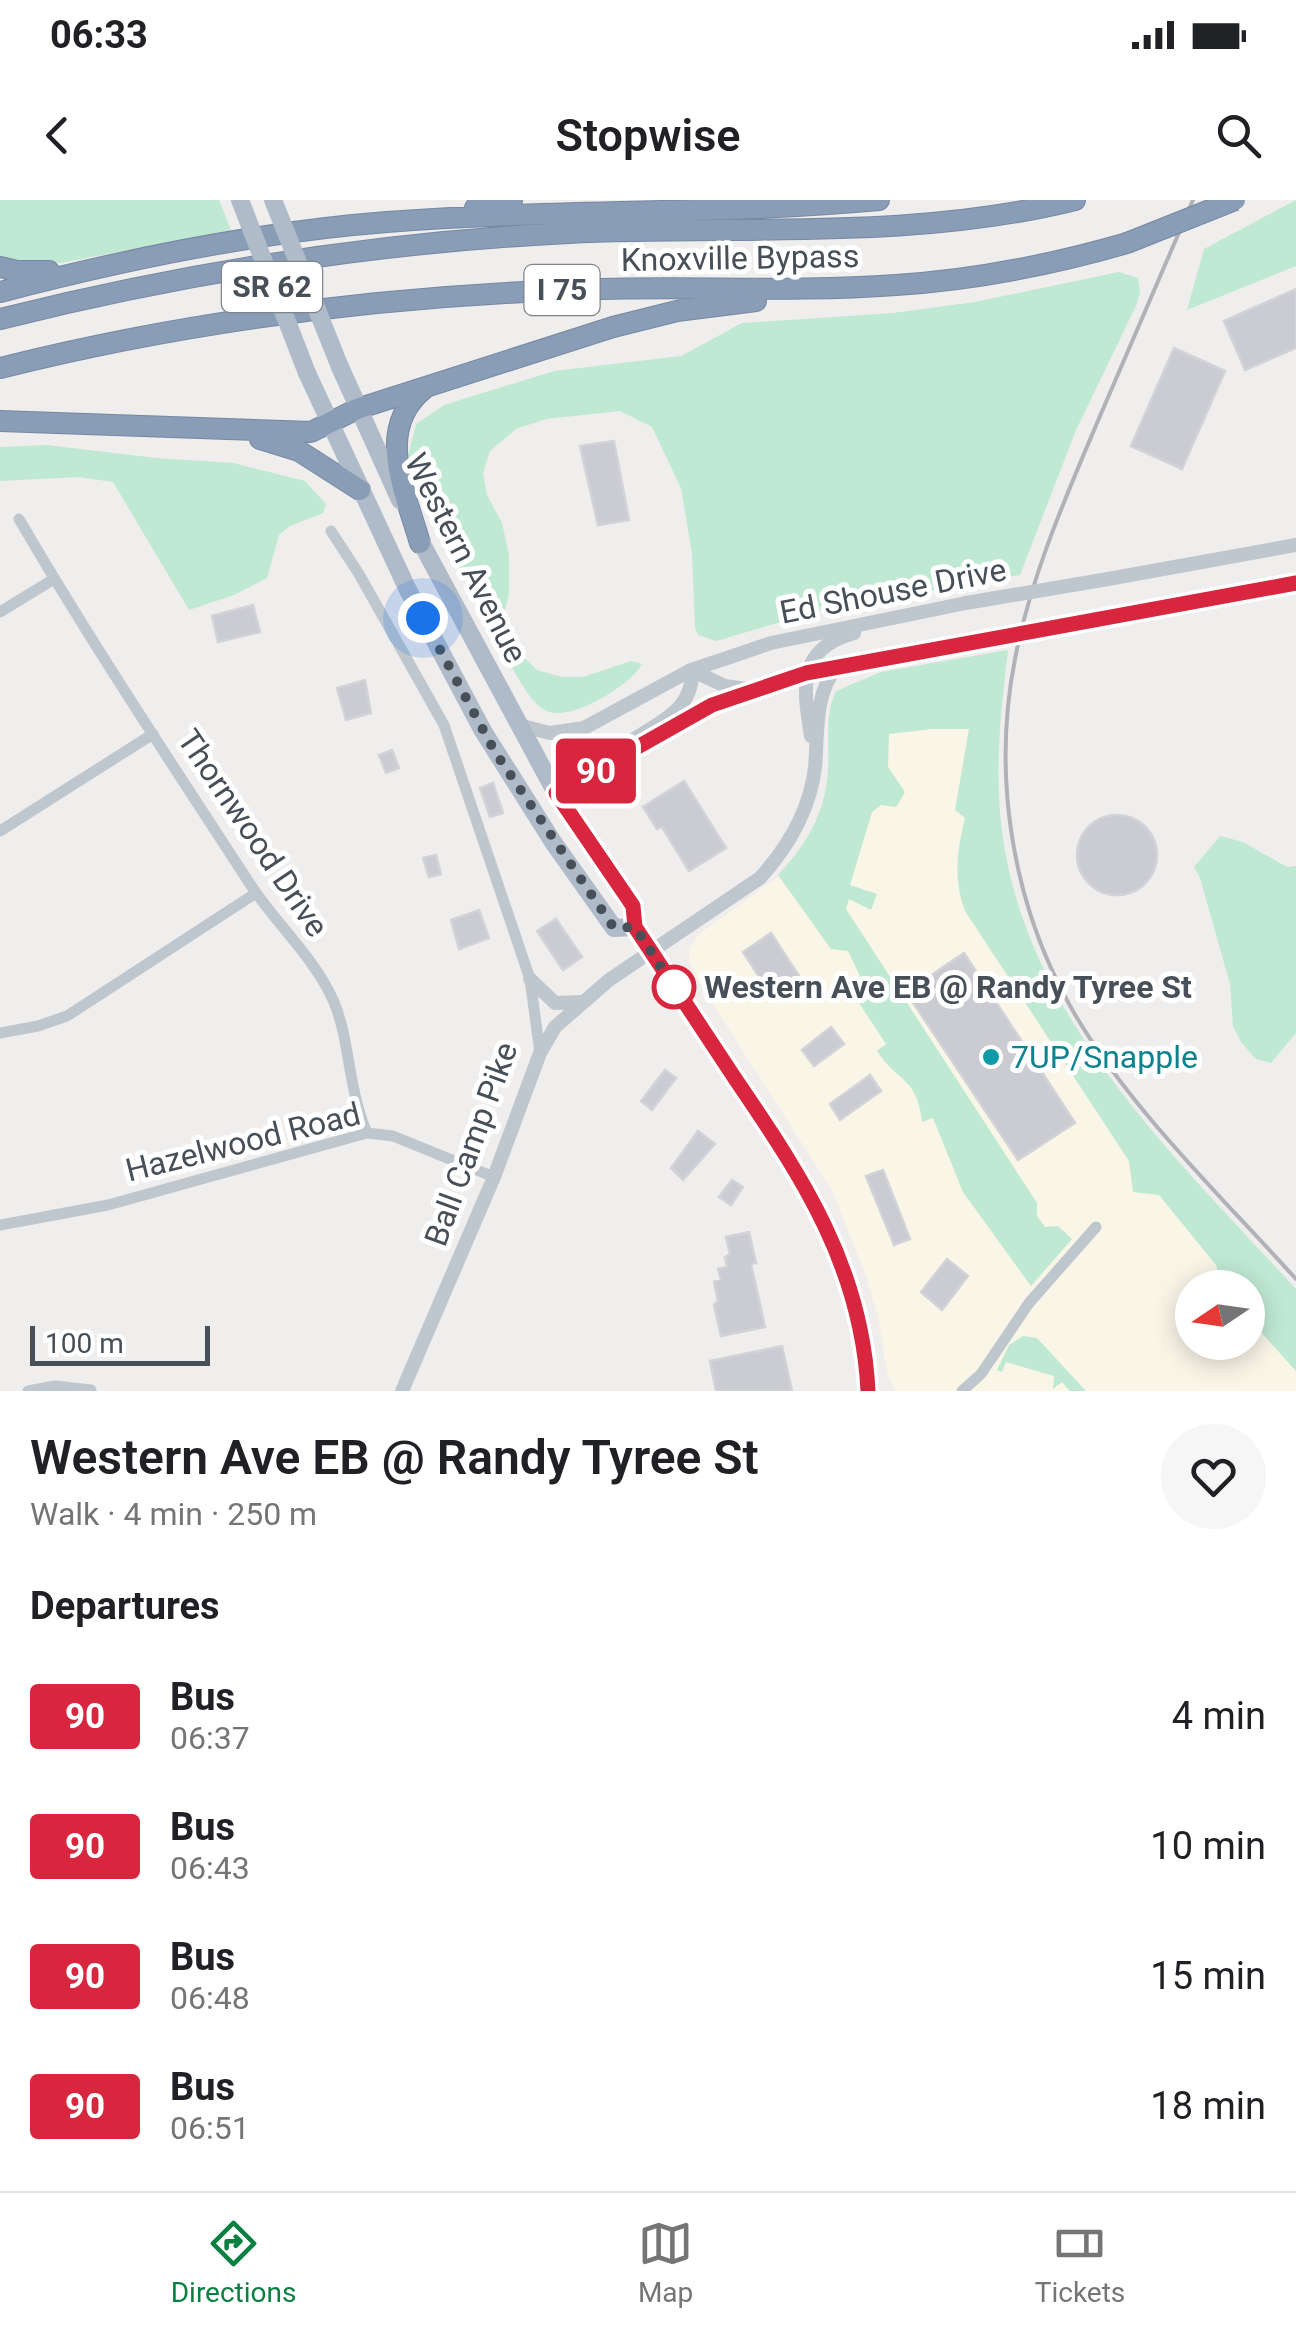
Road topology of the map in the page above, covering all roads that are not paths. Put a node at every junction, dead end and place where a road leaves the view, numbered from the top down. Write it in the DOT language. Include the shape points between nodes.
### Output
graph roads {
  1 [pos="240,200"];
  2 [pos="273,200"];
  3 [pos="512,200"];
  4 [pos="879,200"];
  5 [pos="1074,200"];
  6 [pos="1235,200"];
  7 [pos="386,222"];
  8 [pos="209,246"];
  9 [pos="0,267"];
  10 [pos="897,285"];
  11 [pos="0,292"];
  12 [pos="0,318"];
  13 [pos="0,368"];
  14 [pos="429,384"];
  15 [pos="358,409"];
  16 [pos="0,421"];
  17 [pos="330,424"];
  18 [pos="219,430"];
  19 [pos="360,490"];
  20 [pos="19,520"];
  21 [pos="331,532"];
  22 [pos="420,542"];
  23 [pos="1296,545"];
  24 [pos="54,580"];
  25 [pos="1296,584"];
  26 [pos="920,611"];
  27 [pos="0,612"];
  28 [pos="836,668"];
  29 [pos="691,670"];
  30 [pos="806,673"];
  31 [pos="753,689"];
  32 [pos="518,724"];
  33 [pos="153,734"];
  34 [pos="495,752"];
  35 [pos="815,756"];
  36 [pos="601,768"];
  37 [pos="556,793"];
  38 [pos="0,832"];
  39 [pos="256,893"];
  40 [pos="635,927"];
  41 [pos="652,952"];
  42 [pos="530,980"];
  43 [pos="582,1002"];
  44 [pos="0,1033"];
  45 [pos="540,1053"];
  46 [pos="367,1133"];
  47 [pos="494,1176"];
  48 [pos="0,1225"];
  49 [pos="1096,1228"];
  50 [pos="91,1390"];
  51 [pos="28,1391"];
  52 [pos="402,1391"];
  53 [pos="868,1391"];
  54 [pos="962,1391"];
  1 -- 17 [label="main road, Western Avenue / SR 62, bridge"];
  2 -- 15 [label="main road, Western Avenue / SR 62, bridge"];
  3 -- 7 [label="highway"];
  4 -- 7 [label="highway"];
  5 -- 12 [label="highway, Knoxville Bypass / I 75" via="968,222 567,233 389,250 240,270"];
  6 -- 10 [label="highway, Knoxville Bypass / I 75, bridge" via="1074,258"];
  7 -- 8 [label="highway"];
  8 -- 9 [label="highway" via="44,272"];
  8 -- 11 [label="highway"];
  10 -- 13 [label="highway, Knoxville Bypass / I 75" via="570,290 384,302 230,320"];
  10 -- 14 [label="highway" via="677,312"];
  14 -- 15 [label="highway"];
  14 -- 22 [label="highway" via="408,404 396,434"];
  15 -- 17 [label="highway"];
  15 -- 22 [label="main road, Western Avenue / SR 62"];
  16 -- 18 [label="highway"];
  17 -- 18 [label="highway" via="296,433"];
  17 -- 19 [label="main road, Western Avenue / SR 62"];
  18 -- 19 [label="highway" via="299,452"];
  19 -- 34 [label="main road, Western Avenue / SR 62"];
  20 -- 24 [label="street, Thornwood Drive"];
  21 -- 42 [label="street, Ball Camp Pike" via="435,704"];
  22 -- 32 [label="main road, Western Avenue / SR 62"];
  23 -- 26 [label="street, Ed Shouse Drive, bridge"];
  24 -- 27 [label="street"];
  24 -- 33 [label="street, Thornwood Drive"];
  25 -- 28 [label="street, Ed Shouse Drive, bridge"];
  26 -- 29 [label="street, Ed Shouse Drive" via="770,644"];
  26 -- 30 [label="street" via="822,646"];
  28 -- 30 [label="street, Ed Shouse Drive"];
  28 -- 35 [label="street" via="820,708"];
  29 -- 31 [label="street" via="725,686"];
  29 -- 32 [label="street, Ed Shouse Drive" via="584,728 550,733"];
  29 -- 36 [label="street" via="680,708"];
  30 -- 31 [label="street, Ed Shouse Drive"];
  30 -- 35 [label="street"];
  31 -- 36 [label="street, Ed Shouse Drive"];
  32 -- 37 [label="main road, Western Avenue / SR 62"];
  33 -- 38 [label="street"];
  33 -- 39 [label="street, Thornwood Drive"];
  34 -- 37 [label="main road" via="528,785"];
  34 -- 40 [label="main road, Western Avenue" via="614,928"];
  35 -- 41 [label="street" via="808,802 777,860"];
  36 -- 37 [label="street, Ed Shouse Drive"];
  37 -- 40 [label="main road, Western Avenue / SR 62" via="633,906"];
  39 -- 44 [label="street" via="68,1016"];
  39 -- 46 [label="street, Thornwood Drive" via="334,1003"];
  40 -- 41 [label="main road, Western Avenue / SR 62"];
  41 -- 43 [label="street"];
  41 -- 53 [label="main road, Western Avenue / SR 62" via="820,1214 848,1280"];
  42 -- 43 [label="street" via="555,1002"];
  42 -- 45 [label="street, Ball Camp Pike"];
  43 -- 45 [label="street"];
  45 -- 47 [label="street, Ball Camp Pike"];
  46 -- 47 [label="street, Hazelwood Road" via="394,1136"];
  46 -- 48 [label="street, Hazelwood Road" via="108,1205"];
  47 -- 52 [label="street, Ball Camp Pike"];
  49 -- 54 [label="street"];
  50 -- 51 [label="street"];
}
